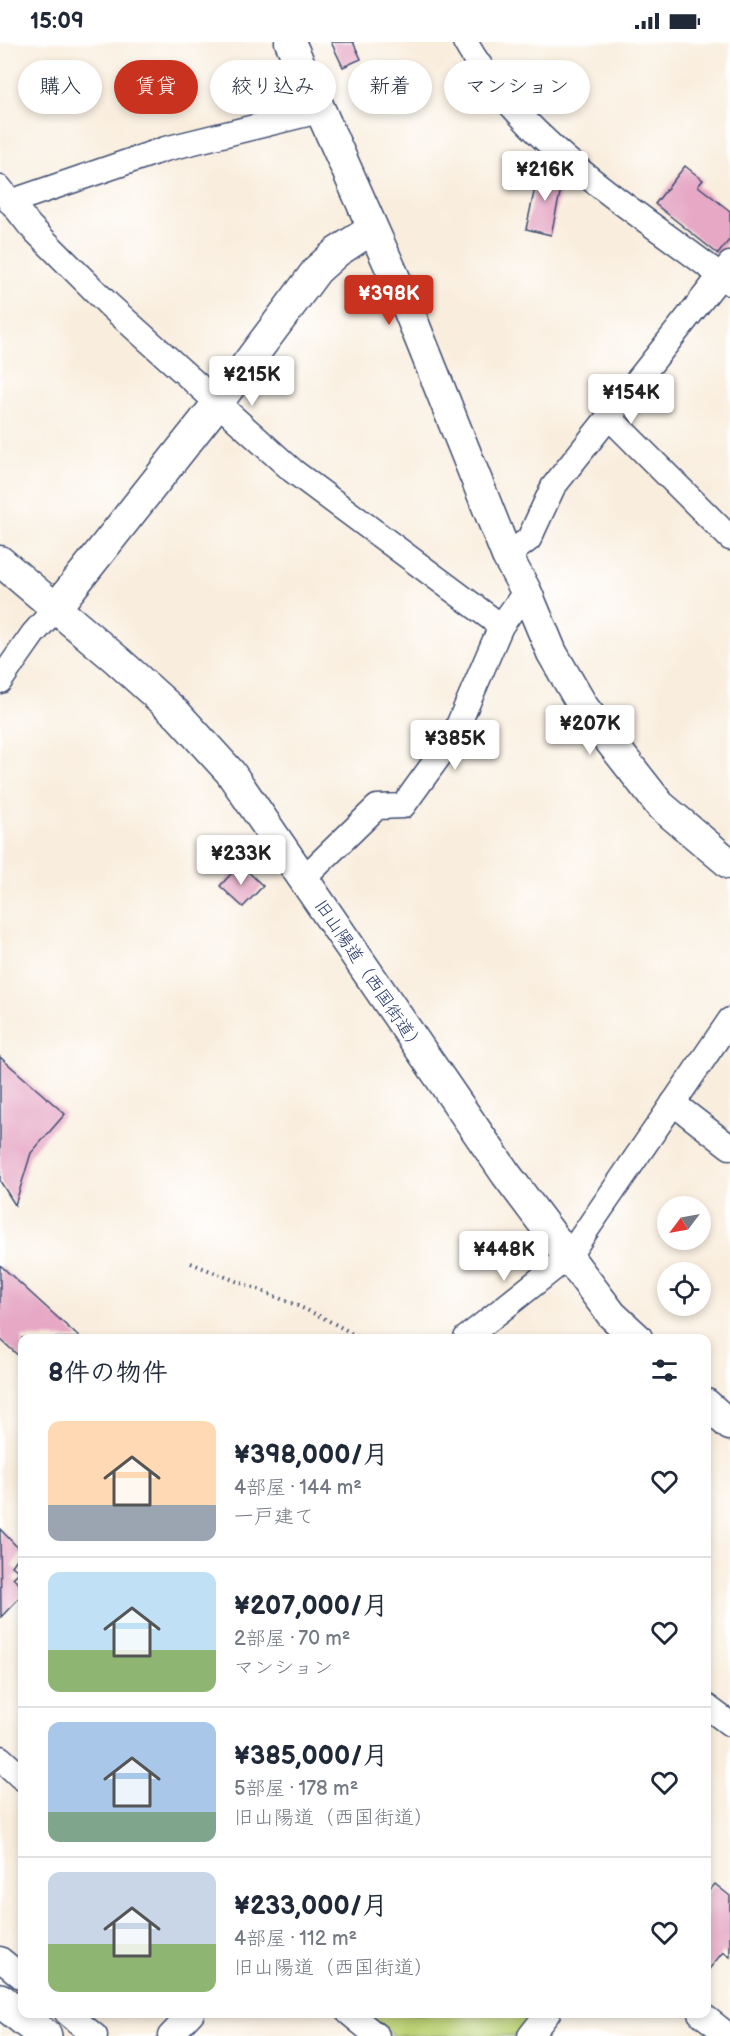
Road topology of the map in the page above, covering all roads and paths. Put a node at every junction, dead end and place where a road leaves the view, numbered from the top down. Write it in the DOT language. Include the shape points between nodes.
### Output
graph roads {
  1 [pos="290,42"];
  2 [pos="465,42"];
  3 [pos="298,60"];
  4 [pos="307,114"];
  5 [pos="320,114"];
  6 [pos="5,195"];
  7 [pos="372,229"];
  8 [pos="727,274"];
  9 [pos="217,404"];
  10 [pos="610,418"];
  11 [pos="730,538"];
  12 [pos="507,556"];
  13 [pos="0,561"];
  14 [pos="526,591"];
  15 [pos="55,609"];
  16 [pos="501,626"];
  17 [pos="0,681"];
  18 [pos="730,864"];
  19 [pos="303,879"];
  20 [pos="730,1020"];
  21 [pos="673,1103"];
  22 [pos="730,1147"];
  23 [pos="568,1257"];
  24 [pos="191,1263"];
  25 [pos="352,1334"];
  26 [pos="471,1334"];
  27 [pos="633,1334"];
  28 [pos="711,1408"];
  29 [pos="730,1425"];
  30 [pos="711,1710"];
  31 [pos="730,1724"];
  32 [pos="0,1758"];
  33 [pos="18,1774"];
  34 [pos="0,1959"];
  35 [pos="18,1974"];
  36 [pos="0,2000"];
  37 [pos="18,2014"];
  38 [pos="22,2018"];
  39 [pos="73,2018"];
  40 [pos="187,2018"];
  41 [pos="355,2018"];
  42 [pos="544,2018"];
  43 [pos="706,2018"];
  44 [pos="45,2036"];
  45 [pos="95,2036"];
  46 [pos="170,2036"];
  47 [pos="377,2036"];
  48 [pos="530,2036"];
  49 [pos="729,2036"];
  1 -- 3 [label="street"];
  2 -- 8 [label="street" via="502,96 530,127 570,161"];
  4 -- 6 [label="street"];
  5 -- 7 [label="street"];
  6 -- 9 [label="street" via="109,305"];
  7 -- 9 [label="street" via="317,270"];
  7 -- 12 [label="street"];
  8 -- 10 [label="street"];
  9 -- 15 [label="street"];
  9 -- 16 [label="street" via="293,471"];
  10 -- 11 [label="street"];
  10 -- 12 [label="street" via="554,487 529,539"];
  12 -- 14 [label="street"];
  13 -- 15 [label="street, 旧山陽道（西国街道）"];
  14 -- 16 [label="street"];
  14 -- 18 [label="street" via="552,653 584,708 660,805"];
  15 -- 17 [label="street"];
  15 -- 19 [label="street, 旧山陽道（西国街道）" via="185,723 230,772"];
  16 -- 19 [label="street" via="453,737 403,806 377,807"];
  19 -- 23 [label="street, 旧山陽道（西国街道）" via="499,1165"];
  20 -- 21 [label="street"];
  21 -- 22 [label="street"];
  21 -- 23 [label="street"];
  23 -- 26 [label="street"];
  23 -- 27 [label="street, 旧山陽道（西国街道）" via="612,1315"];
  24 -- 25 [label="path" via="316,1312"];
  28 -- 29 [label="street"];
  30 -- 31 [label="street"];
  32 -- 33 [label="street"];
  34 -- 35 [label="street"];
  36 -- 37 [label="highway"];
  38 -- 44 [label="highway"];
  39 -- 45 [label="street"];
  40 -- 46 [label="street"];
  41 -- 47 [label="street"];
  42 -- 48 [label="street"];
  43 -- 49 [label="street"];
}
